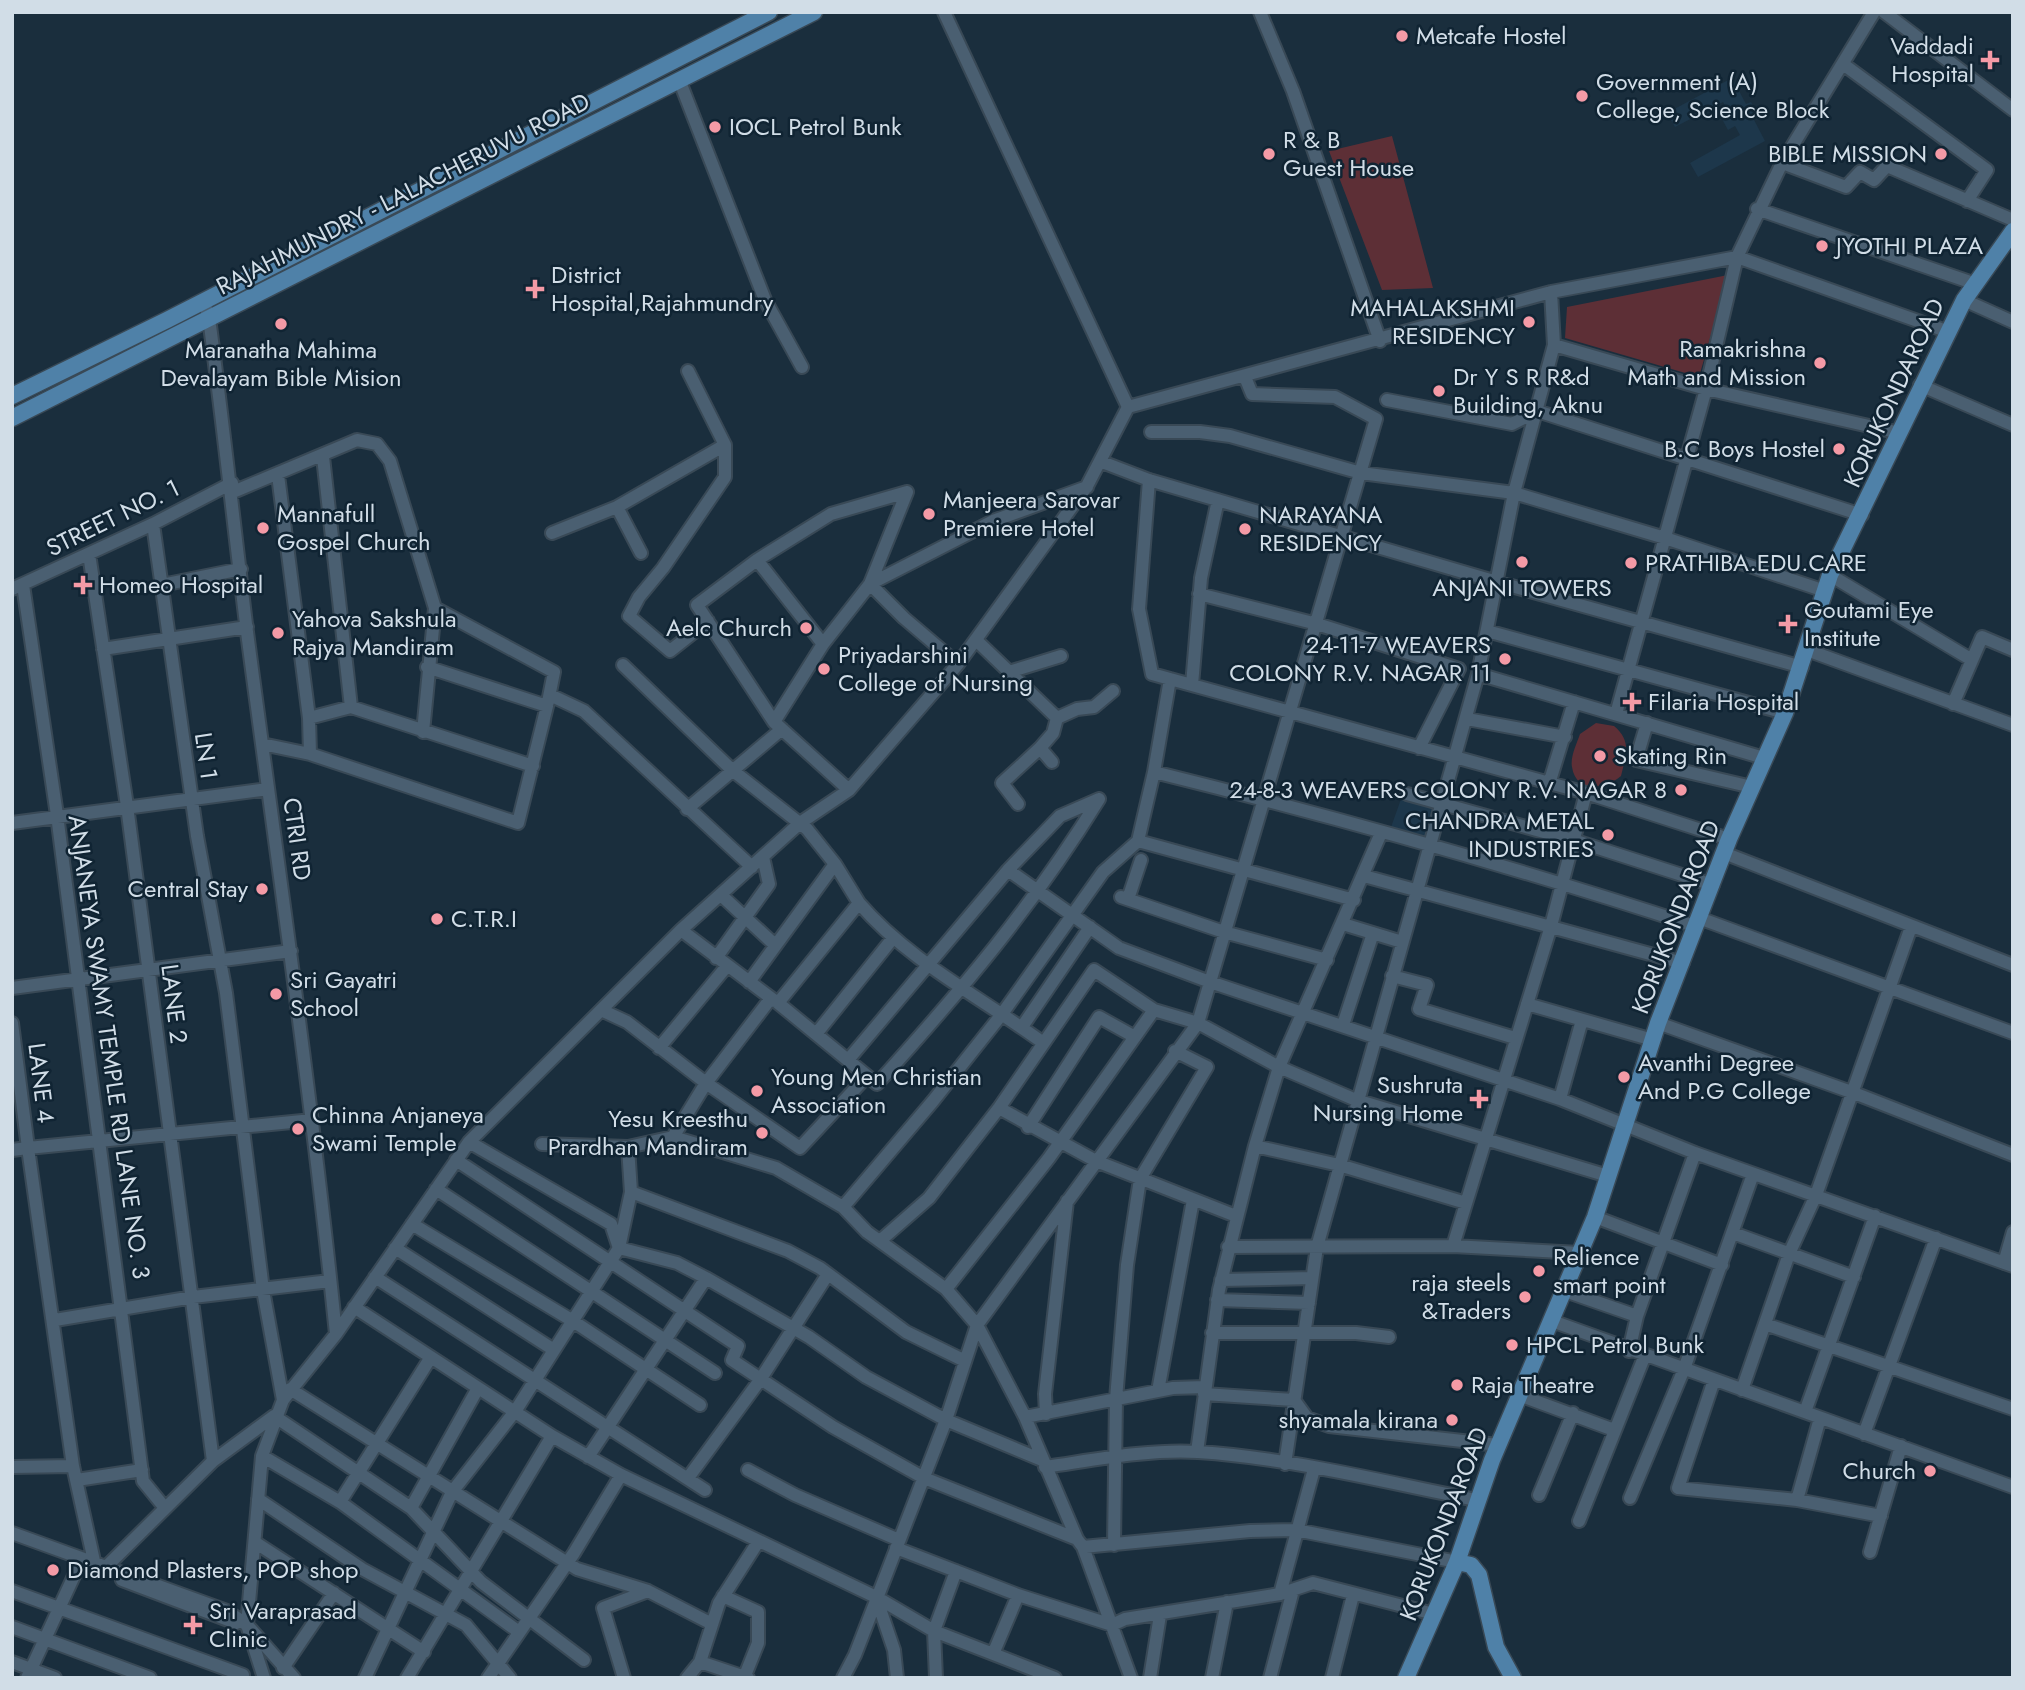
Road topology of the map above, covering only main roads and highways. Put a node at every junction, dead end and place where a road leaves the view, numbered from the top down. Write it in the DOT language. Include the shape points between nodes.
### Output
graph roads {
  1 [pos="769,12"];
  2 [pos="814,12"];
  3 [pos="2013,231"];
  4 [pos="12,396"];
  5 [pos="12,418"];
  6 [pos="1457,1562"];
  7 [pos="1406,1678"];
  8 [pos="1513,1678"];
  1 -- 4 [label="main road"];
  2 -- 5 [label="main road, RAJAHMUNDRY - LALACHERUVU ROAD"];
  3 -- 6 [label="main road, KORUKONDAROAD" via="1973,283 1830,575 1785,713 1658,1023 1595,1217 1498,1445"];
  6 -- 7 [label="main road, KORUKONDAROAD"];
  6 -- 8 [label="main road" via="1471,1565 1479,1575 1496,1647"];
}
